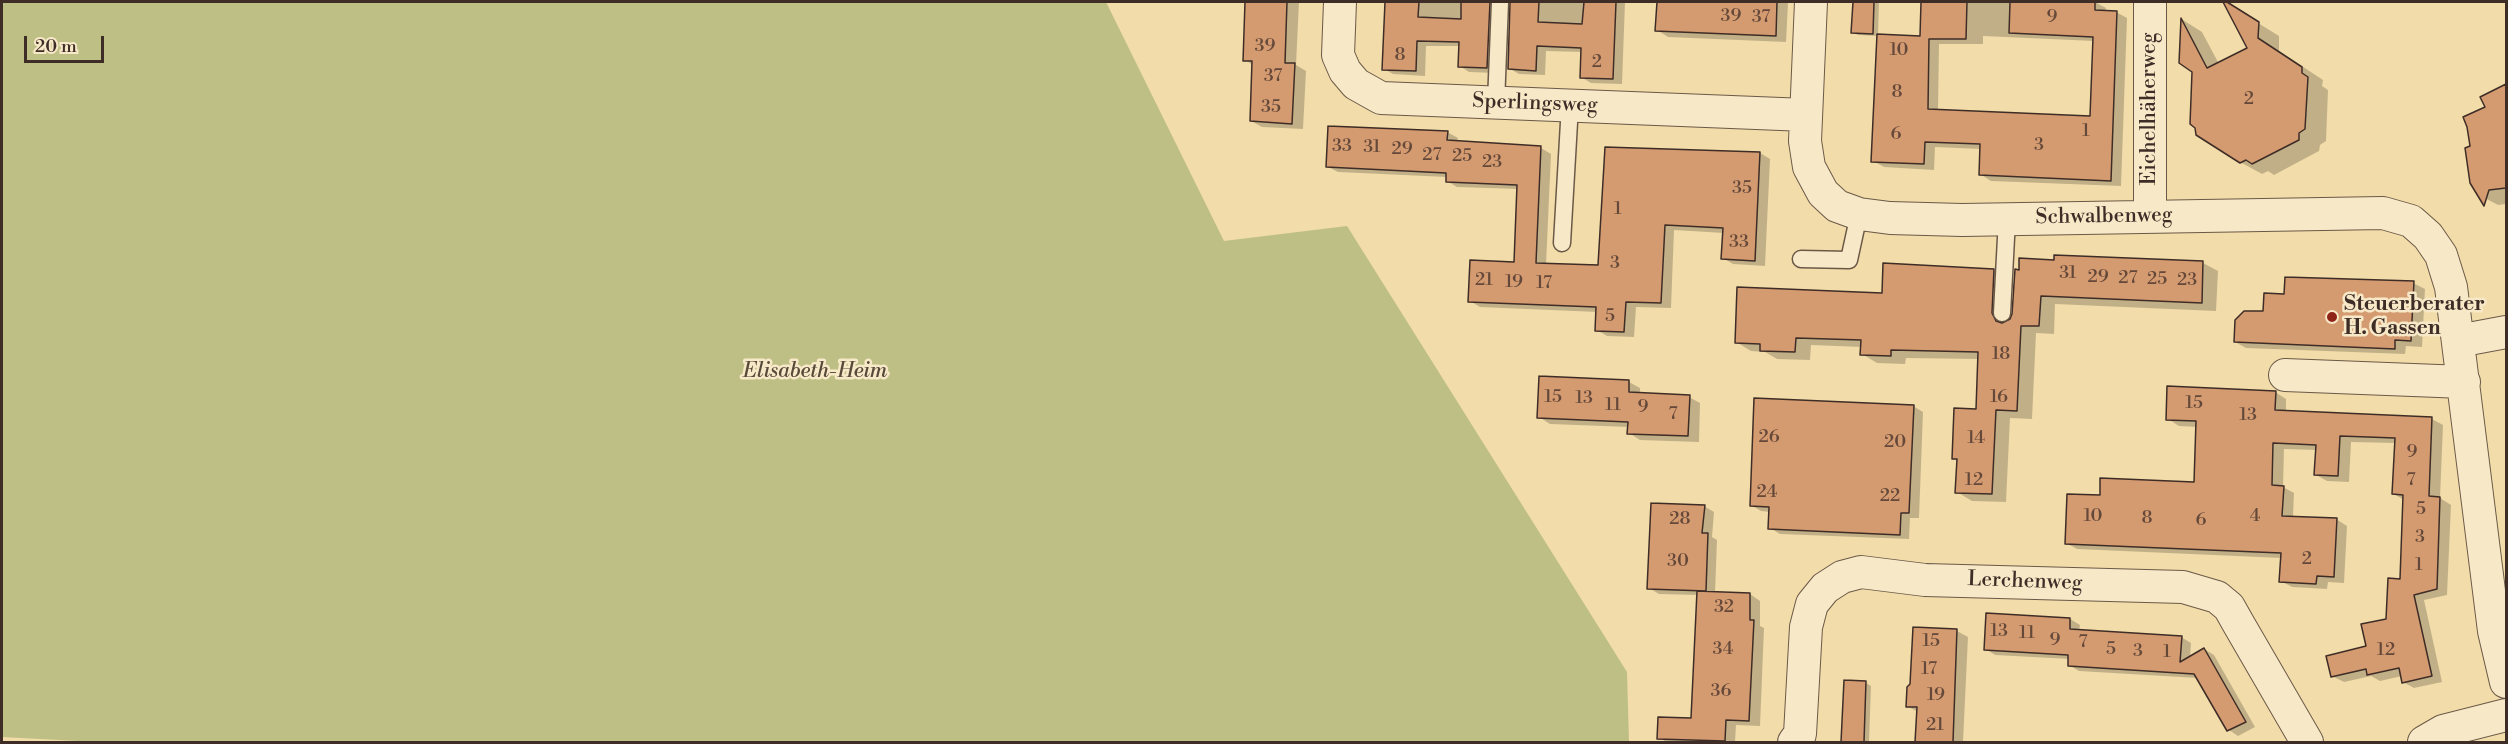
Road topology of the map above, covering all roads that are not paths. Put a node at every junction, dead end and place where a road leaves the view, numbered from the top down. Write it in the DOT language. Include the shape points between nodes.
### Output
graph roads {
  1 [pos="1340,2"];
  2 [pos="1500,2"];
  3 [pos="1811,2"];
  4 [pos="2150,2"];
  5 [pos="1496,103"];
  6 [pos="1570,105"];
  7 [pos="1806,115"];
  8 [pos="1859,214"];
  9 [pos="2150,216"];
  10 [pos="2007,219"];
  11 [pos="1562,243"];
  12 [pos="1801,259"];
  13 [pos="2002,313"];
  14 [pos="2506,332"];
  15 [pos="2458,341"];
  16 [pos="2285,375"];
  17 [pos="2464,382"];
  18 [pos="2506,682"];
  19 [pos="2506,715"];
  20 [pos="1794,742"];
  21 [pos="2307,742"];
  22 [pos="2424,742"];
  1 -- 5 [label="street, Sperlingsweg" via="1338,55 1345,72 1368,93 1402,100"];
  2 -- 5 [label="lane"];
  3 -- 7 [label="street, Schwalbenweg"];
  4 -- 9 [label="street, Eichelhäherweg"];
  5 -- 6 [label="street, Sperlingsweg"];
  6 -- 7 [label="street, Sperlingsweg"];
  6 -- 11 [label="lane"];
  7 -- 8 [label="street, Schwalbenweg" via="1809,167 1822,193 1837,206"];
  8 -- 10 [label="street, Schwalbenweg"];
  8 -- 12 [label="lane" via="1849,260"];
  9 -- 10 [label="street, Schwalbenweg"];
  9 -- 15 [label="street, Schwalbenweg" via="2383,213 2411,221 2441,255 2451,287"];
  10 -- 13 [label="lane"];
  14 -- 15 [label="street"];
  15 -- 17 [label="street, Schwalbenweg"];
  16 -- 17 [label="street"];
  17 -- 18 [label="street, Schwalbenweg" via="2494,631"];
  19 -- 22 [label="street" via="2443,731"];
  20 -- 21 [label="street, Lerchenweg" via="1800,734 1806,627 1812,604 1825,588 1842,577 1861,572 1925,580 2183,587 2217,597 2229,608"];
}
